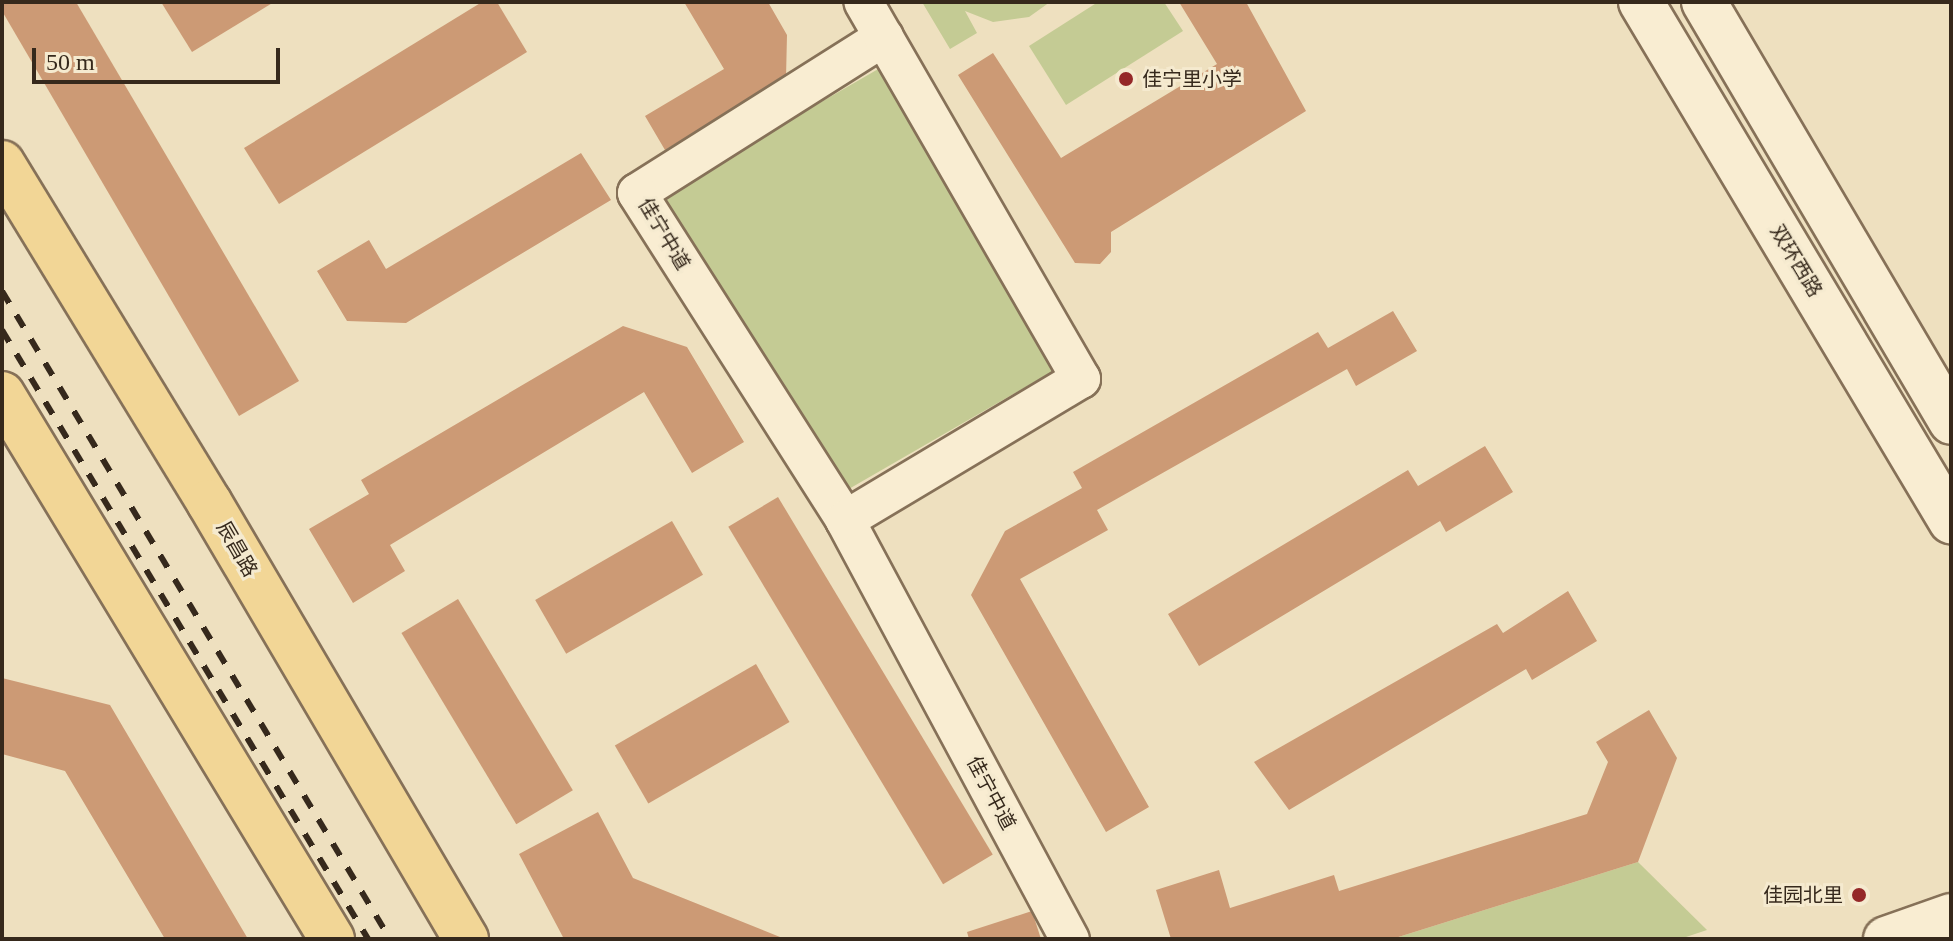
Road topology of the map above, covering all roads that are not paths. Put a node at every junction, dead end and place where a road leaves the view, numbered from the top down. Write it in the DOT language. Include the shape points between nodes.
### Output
graph roads {
  1 [pos="863,2"];
  2 [pos="1641,2"];
  3 [pos="1704,2"];
  4 [pos="884,37"];
  5 [pos="2,163"];
  6 [pos="2,394"];
  7 [pos="1951,422"];
  8 [pos="845,520"];
  9 [pos="1951,521"];
  10 [pos="1951,916"];
  11 [pos="332,939"];
  12 [pos="466,939"];
  13 [pos="1070,939"];
  14 [pos="1886,939"];
  1 -- 4 [label="street"];
  2 -- 9 [label="street, 双环西路"];
  3 -- 7 [label="street"];
  4 -- 8 [label="street" via="1081,379"];
  4 -- 8 [label="street, 佳宁中道" via="637,193"];
  5 -- 12 [label="main road, 辰昌路"];
  6 -- 11 [label="main road"];
  8 -- 13 [label="street, 佳宁中道"];
  10 -- 14 [label="street"];
}
